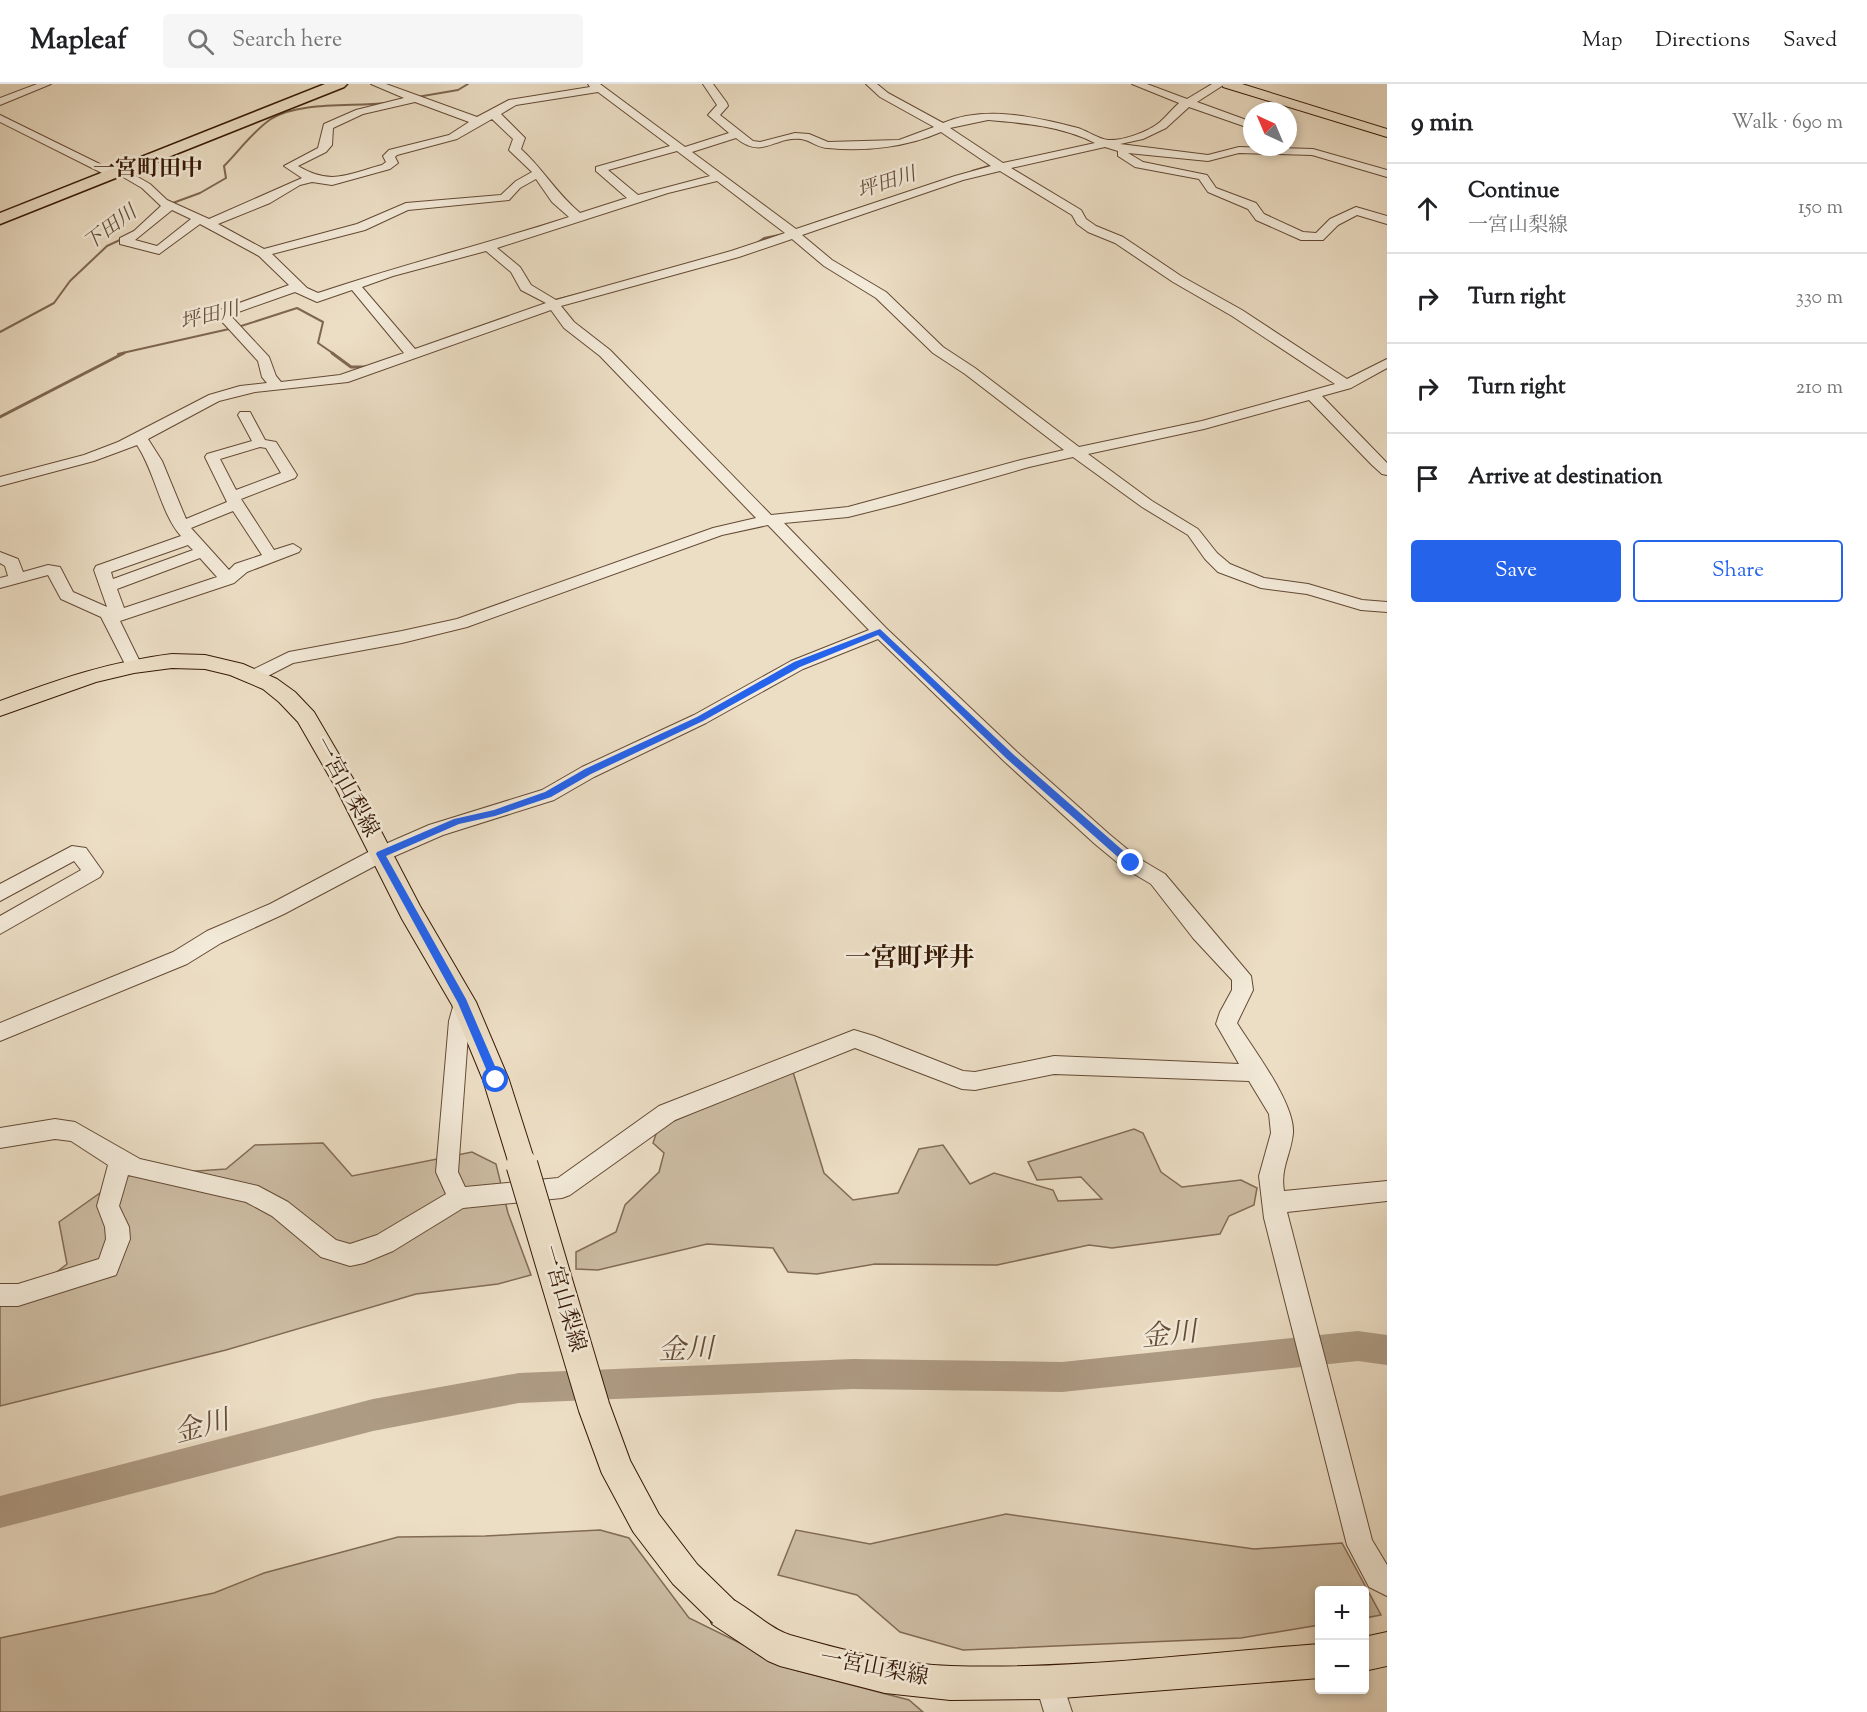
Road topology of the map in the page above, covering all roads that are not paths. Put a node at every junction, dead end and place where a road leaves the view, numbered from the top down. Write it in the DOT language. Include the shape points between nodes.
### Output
graph roads {
  1 [pos="46,84"];
  2 [pos="339,84"];
  3 [pos="376,84"];
  4 [pos="708,84"];
  5 [pos="871,84"];
  6 [pos="1137,84"];
  7 [pos="1220,84"];
  8 [pos="1228,84"];
  9 [pos="596,86"];
  10 [pos="413,98"];
  11 [pos="0,102"];
  12 [pos="1188,102"];
  13 [pos="494,114"];
  14 [pos="0,118"];
  15 [pos="477,121"];
  16 [pos="1243,123"];
  17 [pos="943,128"];
  18 [pos="1387,133"];
  19 [pos="738,135"];
  20 [pos="1106,144"];
  21 [pos="1297,144"];
  22 [pos="681,149"];
  23 [pos="1125,149"];
  24 [pos="1313,152"];
  25 [pos="1002,167"];
  26 [pos="116,173"];
  27 [pos="538,174"];
  28 [pos="1387,174"];
  29 [pos="719,177"];
  30 [pos="312,179"];
  31 [pos="637,200"];
  32 [pos="166,205"];
  33 [pos="578,218"];
  34 [pos="0,219"];
  35 [pos="1387,220"];
  36 [pos="203,221"];
  37 [pos="793,234"];
  38 [pos="488,247"];
  39 [pos="263,253"];
  40 [pos="354,285"];
  41 [pos="299,286"];
  42 [pos="553,302"];
  43 [pos="413,356"];
  44 [pos="1387,363"];
  45 [pos="1346,385"];
  46 [pos="278,387"];
  47 [pos="1312,395"];
  48 [pos="245,415"];
  49 [pos="140,438"];
  50 [pos="260,443"];
  51 [pos="1075,451"];
  52 [pos="1387,471"];
  53 [pos="0,482"];
  54 [pos="233,501"];
  55 [pos="769,520"];
  56 [pos="185,533"];
  57 [pos="293,549"];
  58 [pos="202,552"];
  59 [pos="0,557"];
  60 [pos="271,557"];
  61 [pos="17,578"];
  62 [pos="228,579"];
  63 [pos="0,583"];
  64 [pos="108,587"];
  65 [pos="1387,607"];
  66 [pos="115,616"];
  67 [pos="880,632"];
  68 [pos="134,666"];
  69 [pos="254,676"];
  70 [pos="0,709"];
  71 [pos="381,854"];
  72 [pos="0,892"];
  73 [pos="0,927"];
  74 [pos="463,1002"];
  75 [pos="0,1032"];
  76 [pos="1256,1071"];
  77 [pos="0,1138"];
  78 [pos="120,1161"];
  79 [pos="1387,1191"];
  80 [pos="459,1198"];
  81 [pos="1274,1211"];
  82 [pos="0,1295"];
  83 [pos="1387,1582"];
  84 [pos="1387,1649"];
  85 [pos="1369,1653"];
  86 [pos="1315,1662"];
  87 [pos="1054,1697"];
  1 -- 11 [label="street"];
  2 -- 26 [label="highway"];
  3 -- 10 [label="street"];
  4 -- 19 [label="street" via="723,106 713,115"];
  5 -- 17 [label="street"];
  6 -- 12 [label="street"];
  7 -- 12 [label="street"];
  8 -- 18 [label="main road"];
  9 -- 13 [label="street" via="513,102"];
  9 -- 22 [label="street"];
  10 -- 15 [label="street"];
  10 -- 30 [label="street" via="366,108 328,126 322,150 290,166"];
  12 -- 16 [label="street"];
  12 -- 20 [label="street" via="1168,122 1152,131"];
  13 -- 15 [label="street"];
  13 -- 27 [label="street" via="519,138 515,150"];
  14 -- 26 [label="street"];
  15 -- 30 [label="street" via="444,140 393,152 389,156 392,163 386,167 332,182"];
  17 -- 19 [label="street" via="914,140 889,144 827,146 805,136 760,146"];
  17 -- 20 [label="street" via="980,117 1030,120 1086,134"];
  17 -- 25 [label="street"];
  19 -- 22 [label="street"];
  20 -- 23 [label="street"];
  20 -- 25 [label="street"];
  21 -- 24 [label="street"];
  22 -- 29 [label="street"];
  22 -- 31 [label="street" via="600,169"];
  23 -- 24 [label="street" via="1208,158 1239,150"];
  23 -- 35 [label="street" via="1122,154 1126,159 1159,170 1203,177 1212,190 1252,206 1260,217 1301,236 1319,237 1334,222 1356,211"];
  24 -- 28 [label="street"];
  25 -- 37 [label="street"];
  25 -- 45 [label="street" via="1077,213 1092,229 1119,240"];
  26 -- 32 [label="street" via="146,186"];
  26 -- 34 [label="highway"];
  27 -- 33 [label="street" via="556,199"];
  27 -- 39 [label="street" via="523,179 505,198 406,207 361,227"];
  29 -- 31 [label="street"];
  29 -- 37 [label="street"];
  30 -- 36 [label="street" via="296,183 266,200"];
  31 -- 33 [label="street"];
  32 -- 36 [label="street"];
  32 -- 36 [label="street" via="144,231 124,241 159,250"];
  33 -- 38 [label="street"];
  36 -- 39 [label="street"];
  37 -- 42 [label="street" via="681,271"];
  37 -- 51 [label="street" via="828,263 881,295 938,350"];
  38 -- 40 [label="street"];
  38 -- 42 [label="street" via="516,270 526,287"];
  39 -- 41 [label="street"];
  40 -- 41 [label="street" via="317,298"];
  40 -- 43 [label="street"];
  41 -- 46 [label="street" via="222,314 264,360 269,377"];
  42 -- 43 [label="street"];
  42 -- 55 [label="street" via="569,325 605,353"];
  43 -- 46 [label="street" via="344,379"];
  44 -- 45 [label="street"];
  45 -- 47 [label="street"];
  46 -- 49 [label="street" via="224,394"];
  47 -- 51 [label="street" via="1204,425"];
  47 -- 52 [label="street"];
  48 -- 50 [label="street"];
  49 -- 53 [label="street"];
  49 -- 56 [label="street" via="155,460"];
  50 -- 54 [label="street" via="212,457"];
  50 -- 54 [label="street" via="271,445 290,475"];
  51 -- 55 [label="street" via="848,512"];
  51 -- 65 [label="street" via="1193,532 1211,556 1232,572 1261,583 1308,588 1361,605"];
  54 -- 56 [label="street"];
  54 -- 60 [label="street"];
  55 -- 67 [label="street"];
  55 -- 69 [label="street" via="718,531 460,623 289,658"];
  56 -- 58 [label="street"];
  56 -- 64 [label="street" via="102,570"];
  57 -- 60 [label="street"];
  58 -- 62 [label="street"];
  58 -- 64 [label="street"];
  59 -- 61 [label="street" via="12,563"];
  60 -- 62 [label="street" via="241,568"];
  61 -- 63 [label="street"];
  61 -- 66 [label="street" via="54,571 67,595"];
  62 -- 66 [label="street"];
  64 -- 66 [label="street"];
  66 -- 68 [label="street"];
  67 -- 71 [label="street" via="797,664 700,719 548,795 457,821"];
  67 -- 76 [label="street" via="1102,839 1158,879 1240,976 1242,994 1226,1024"];
  68 -- 69 [label="main road, 一宮山梨線" via="205,662"];
  68 -- 70 [label="main road, 一宮山梨線" via="91,676"];
  69 -- 71 [label="main road, 一宮山梨線" via="287,697 306,717 367,821"];
  71 -- 74 [label="main road, 一宮山梨線"];
  71 -- 75 [label="street" via="180,958"];
  72 -- 73 [label="street" via="72,853 79,853 93,872"];
  74 -- 80 [label="street" via="447,1172"];
  74 -- 87 [label="main road, 一宮山梨線, bridge" via="496,1080 594,1407 616,1467 646,1524 685,1574 724,1612 780,1649 885,1676"];
  76 -- 80 [label="street" via="1054,1065 975,1081 962,1080 854,1039 667,1113 562,1188"];
  76 -- 81 [label="street" via="1275,1101 1282,1122 1270,1176"];
  77 -- 78 [label="street" via="65,1129"];
  78 -- 80 [label="street" via="149,1172 250,1193 280,1209 340,1254 364,1252 385,1243"];
  78 -- 82 [label="street" via="108,1206 118,1239 108,1267 18,1295"];
  79 -- 81 [label="street"];
  81 -- 83 [label="street" via="1360,1545 1379,1577"];
  84 -- 85 [label="main road"];
  86 -- 87 [label="main road, 一宮山梨線"];
}
